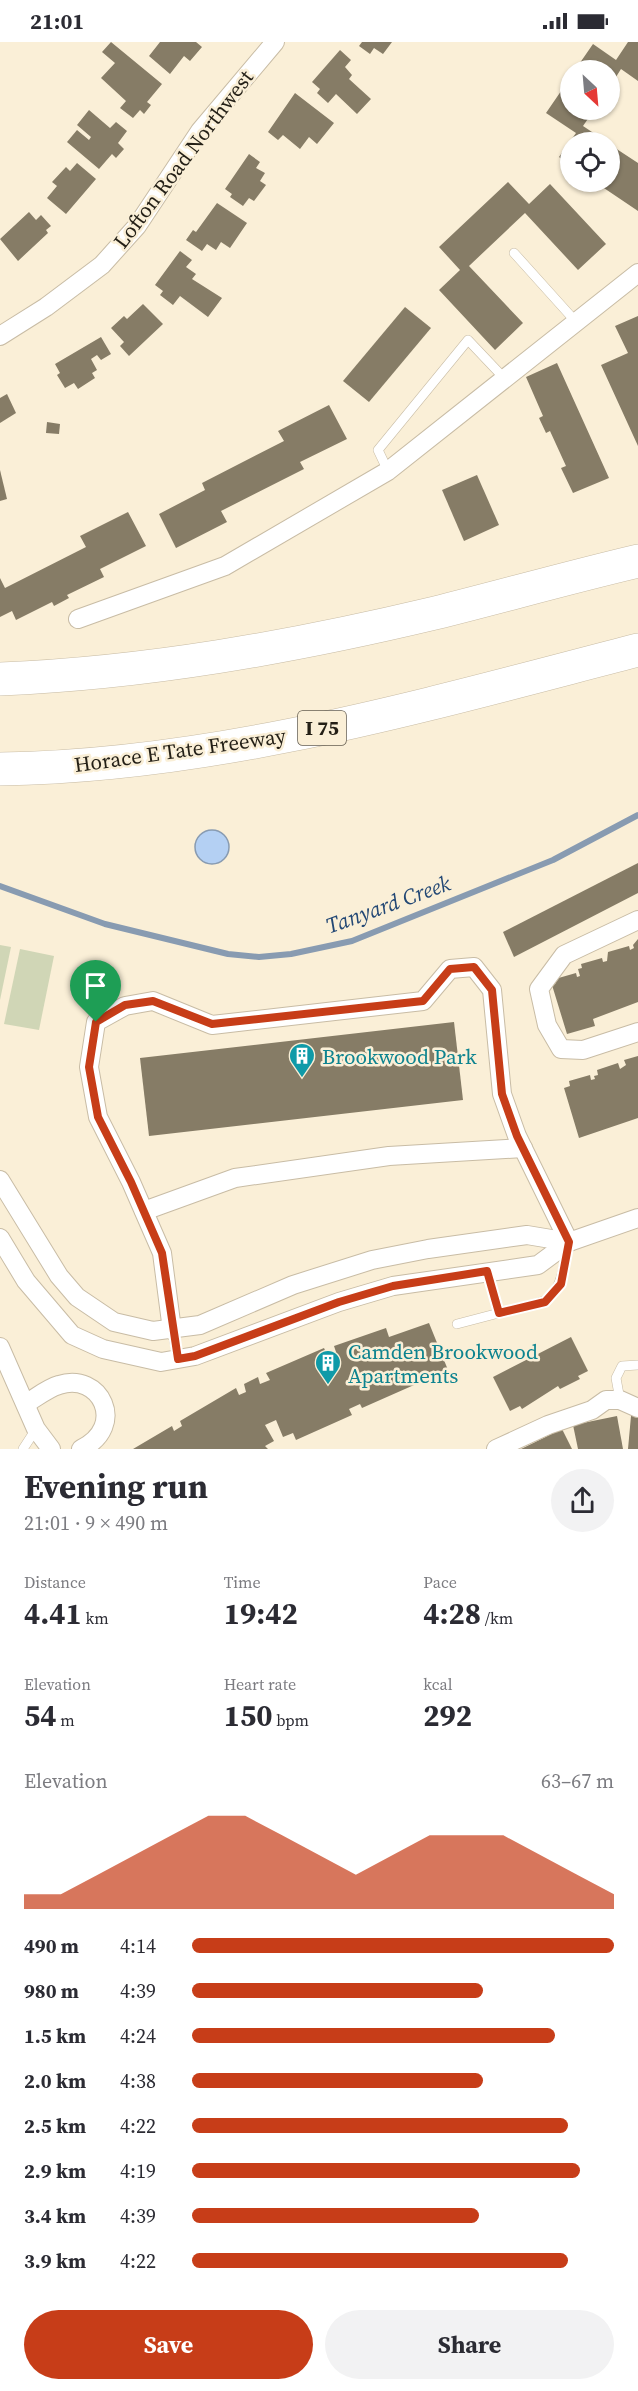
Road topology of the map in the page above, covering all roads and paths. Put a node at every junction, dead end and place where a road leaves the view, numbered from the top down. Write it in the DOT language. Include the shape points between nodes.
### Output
graph roads {
  1 [pos="275,42"];
  2 [pos="514,253"];
  3 [pos="638,273"];
  4 [pos="577,323"];
  5 [pos="0,336"];
  6 [pos="505,379"];
  7 [pos="388,471"];
  8 [pos="638,561"];
  9 [pos="78,619"];
  10 [pos="638,650"];
  11 [pos="0,679"];
  12 [pos="0,769"];
  13 [pos="638,920"];
  14 [pos="638,1032"];
  15 [pos="523,1148"];
  16 [pos="0,1180"];
  17 [pos="144,1211"];
  18 [pos="638,1218"];
  19 [pos="0,1238"];
  20 [pos="569,1242"];
  21 [pos="487,1271"];
  22 [pos="499,1313"];
  23 [pos="457,1324"];
  24 [pos="172,1330"];
  25 [pos="0,1347"];
  26 [pos="178,1359"];
  27 [pos="638,1365"];
  28 [pos="621,1400"];
  29 [pos="27,1403"];
  30 [pos="638,1408"];
  31 [pos="36,1429"];
  32 [pos="23,1449"];
  33 [pos="51,1449"];
  34 [pos="81,1449"];
  35 [pos="496,1449"];
  1 -- 5 [label="street, Lofton Road Northwest" via="200,131 137,226 102,264"];
  2 -- 4 [label="lane"];
  3 -- 4 [label="street"];
  4 -- 6 [label="street"];
  6 -- 7 [label="street"];
  6 -- 7 [label="lane" via="468,340 378,450"];
  7 -- 9 [label="street" via="225,566"];
  8 -- 11 [label="highway" via="435,613 288,645 76,676"];
  10 -- 12 [label="highway, Horace E Tate Freeway / I 75" via="345,723 221,748 108,764"];
  13 -- 14 [label="street" via="564,955 539,989 547,1025 561,1049 583,1050"];
  15 -- 17 [label="street" via="389,1156 235,1178"];
  15 -- 17 [label="street" via="502,1094 492,990 474,967 450,969 423,1001 224,1023 212,1024 153,1001 125,1005 96,1022 89,1067 98,1117"];
  15 -- 20 [label="street"];
  16 -- 24 [label="street" via="77,1297 114,1322 153,1331"];
  17 -- 24 [label="street" via="162,1253"];
  18 -- 20 [label="street"];
  19 -- 26 [label="street" via="26,1281 72,1335 103,1349 161,1362"];
  20 -- 21 [label="street" via="538,1265"];
  20 -- 22 [label="lane" via="561,1284 545,1302"];
  20 -- 24 [label="street" via="527,1235 372,1260 293,1285 200,1325"];
  21 -- 22 [label="lane"];
  21 -- 26 [label="street" via="393,1286"];
  22 -- 23 [label="lane"];
  24 -- 26 [label="lane"];
  25 -- 29 [label="street"];
  27 -- 28 [label="lane" via="622,1366 616,1378"];
  28 -- 30 [label="street"];
  28 -- 35 [label="street" via="606,1400 592,1410"];
  29 -- 31 [label="street"];
  29 -- 34 [label="street" via="59,1384 81,1382 97,1394 107,1414 105,1426 96,1442"];
  31 -- 32 [label="lane"];
  31 -- 33 [label="street"];
}
